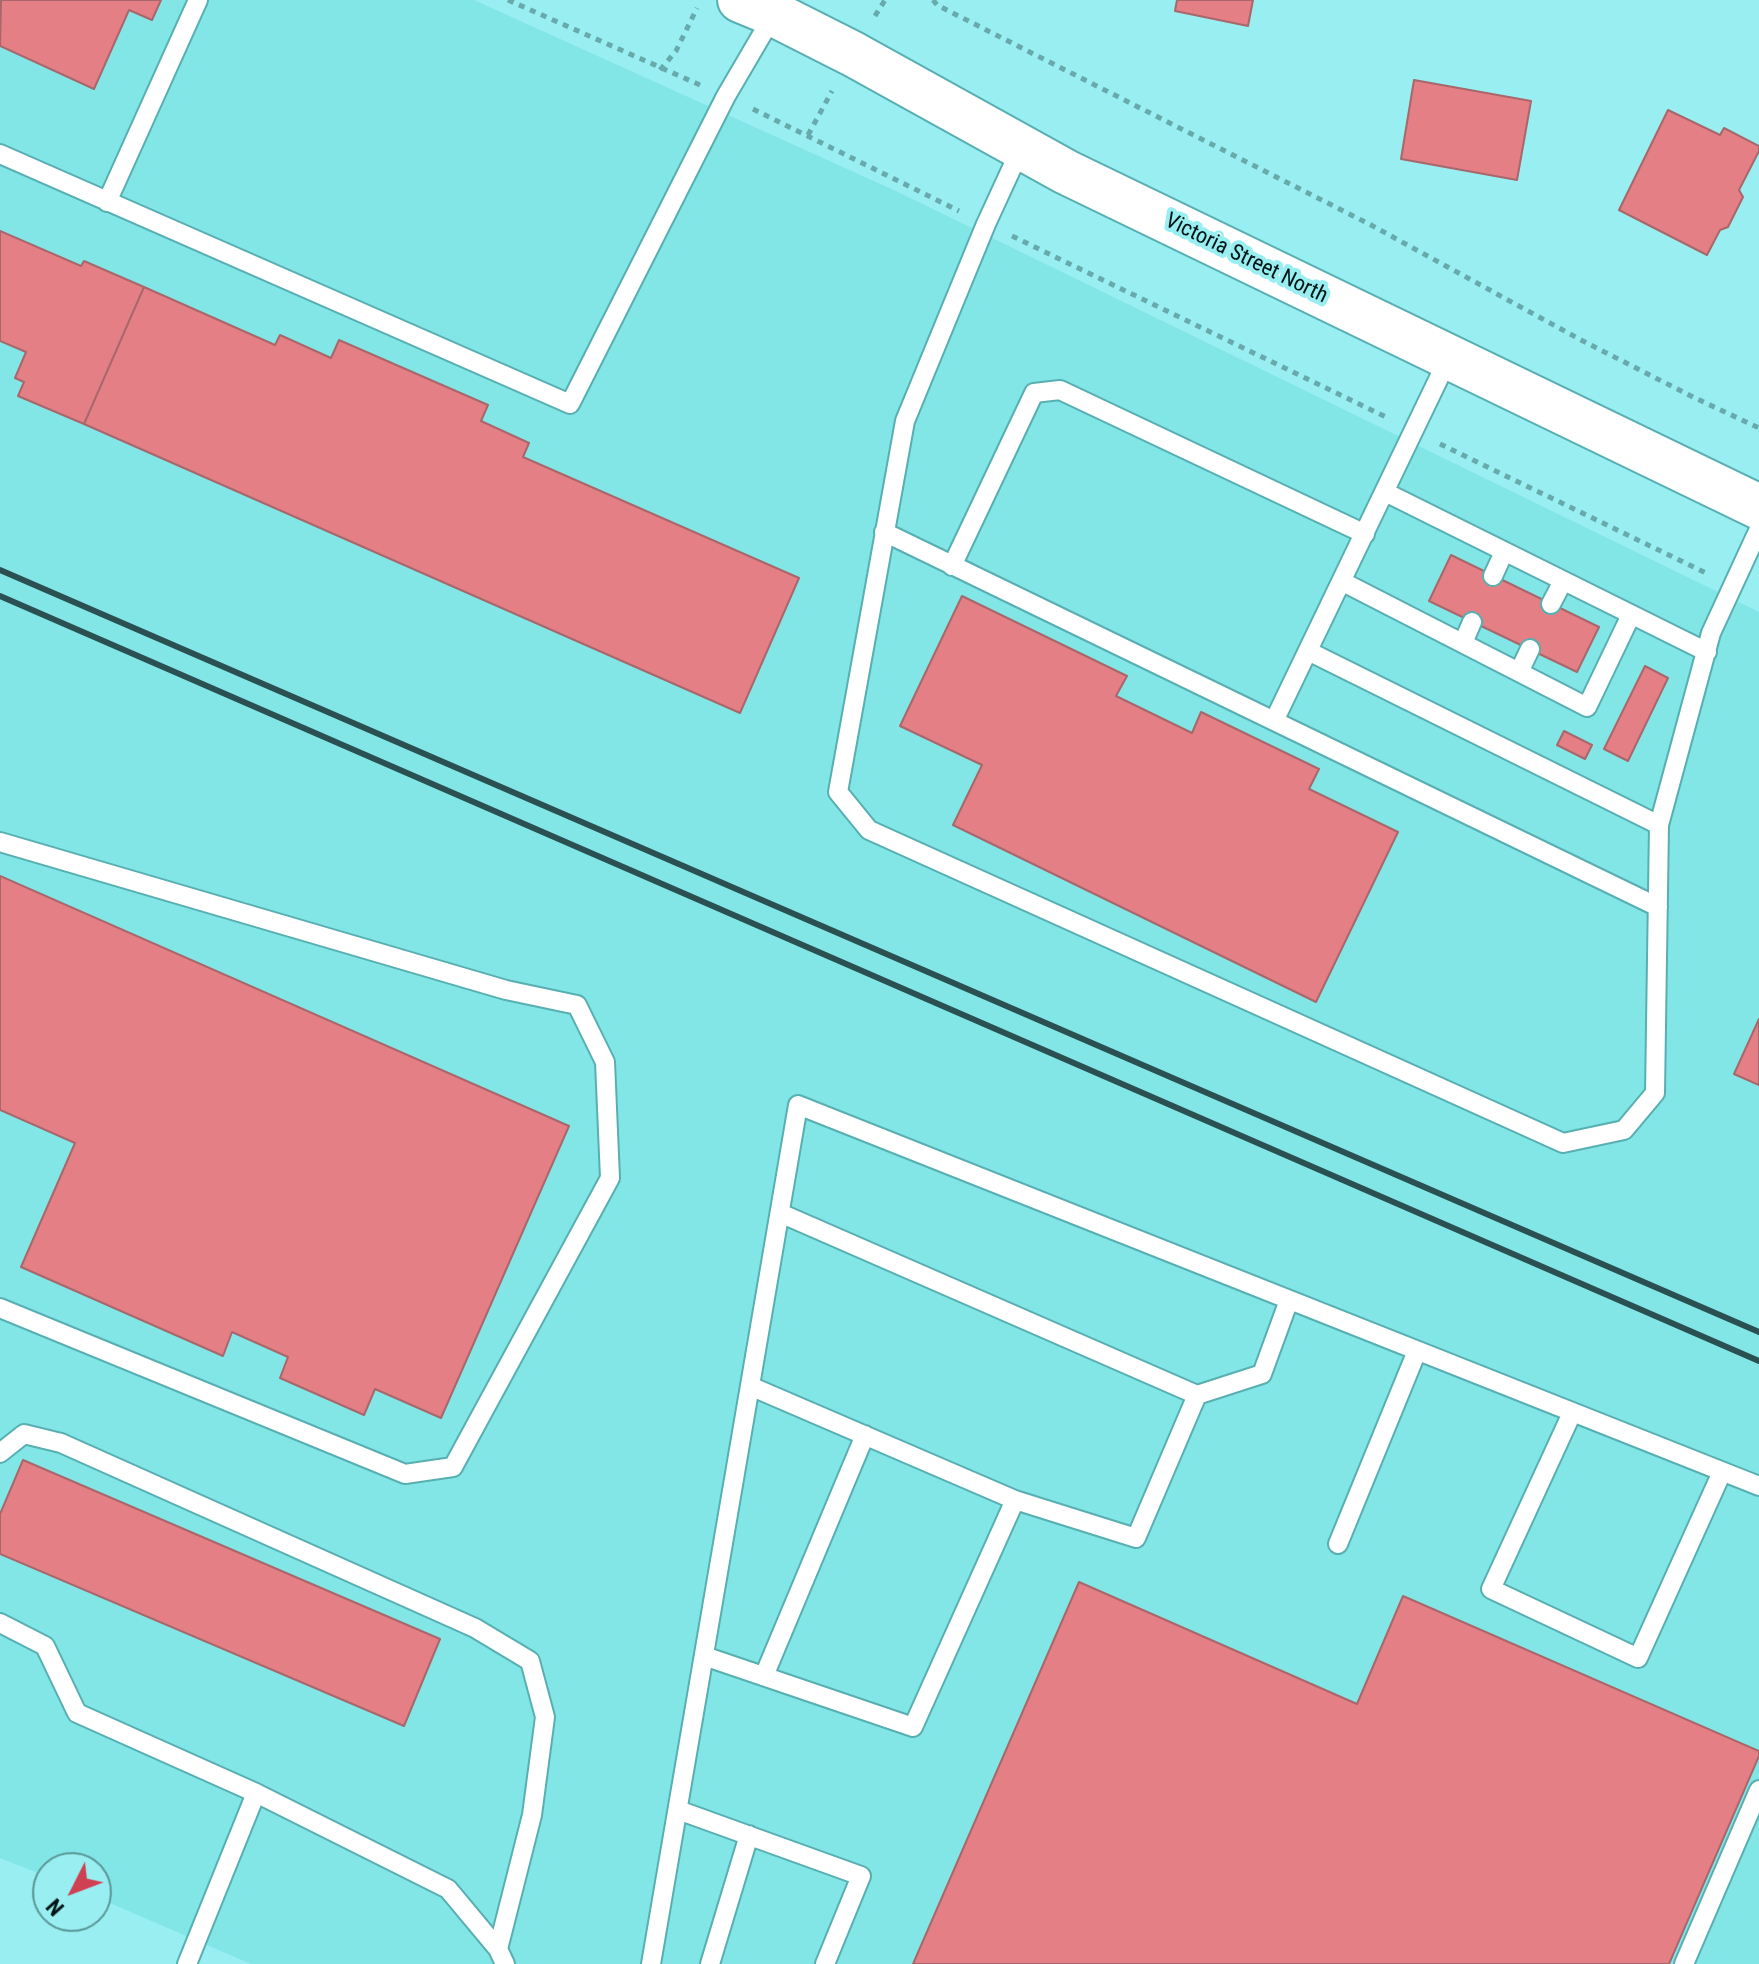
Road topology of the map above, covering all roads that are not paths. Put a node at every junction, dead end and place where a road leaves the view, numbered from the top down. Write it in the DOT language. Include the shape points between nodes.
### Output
graph roads {
  1 [pos="198,0"];
  2 [pos="757,7"];
  3 [pos="1021,148"];
  4 [pos="0,154"];
  5 [pos="107,202"];
  6 [pos="1449,357"];
  7 [pos="1385,492"];
  8 [pos="1759,507"];
  9 [pos="1759,529"];
  10 [pos="884,532"];
  11 [pos="1365,534"];
  12 [pos="1504,552"];
  13 [pos="952,566"];
  14 [pos="1493,576"];
  15 [pos="1563,581"];
  16 [pos="1343,582"];
  17 [pos="1551,604"];
  18 [pos="1631,615"];
  19 [pos="1472,622"];
  20 [pos="1463,643"];
  21 [pos="1530,649"];
  22 [pos="1310,652"];
  23 [pos="1707,652"];
  24 [pos="1519,672"];
  25 [pos="1274,721"];
  26 [pos="1659,825"];
  27 [pos="0,842"];
  28 [pos="1658,907"];
  29 [pos="780,1213"];
  30 [pos="1289,1300"];
  31 [pos="0,1308"];
  32 [pos="1417,1351"];
  33 [pos="750,1386"];
  34 [pos="1197,1395"];
  35 [pos="1572,1413"];
  36 [pos="865,1435"];
  37 [pos="0,1453"];
  38 [pos="1722,1472"];
  39 [pos="1759,1486"];
  40 [pos="1015,1500"];
  41 [pos="1338,1544"];
  42 [pos="0,1623"];
  43 [pos="704,1656"];
  44 [pos="764,1676"];
  45 [pos="1759,1790"];
  46 [pos="256,1793"];
  47 [pos="678,1810"];
  48 [pos="749,1835"];
  49 [pos="502,1956"];
  50 [pos="187,1964"];
  51 [pos="651,1964"];
  52 [pos="710,1964"];
  53 [pos="825,1964"];
  54 [pos="1684,1964"];
  1 -- 5 [label="lane"];
  2 -- 3 [label="main road, Victoria Street North"];
  2 -- 5 [label="lane" via="726,96 570,404"];
  3 -- 6 [label="main road, Victoria Street North"];
  3 -- 10 [label="lane" via="905,421"];
  4 -- 5 [label="lane"];
  6 -- 7 [label="lane"];
  6 -- 8 [label="main road, Victoria Street North"];
  7 -- 11 [label="lane"];
  7 -- 12 [label="lane"];
  9 -- 23 [label="lane"];
  10 -- 13 [label="lane"];
  10 -- 28 [label="lane" via="838,792 869,830 1563,1143 1624,1130 1655,1093"];
  11 -- 13 [label="lane" via="1060,390 1034,393"];
  11 -- 16 [label="lane"];
  12 -- 14 [label="lane"];
  12 -- 15 [label="lane"];
  13 -- 25 [label="lane"];
  15 -- 17 [label="lane"];
  15 -- 18 [label="lane"];
  16 -- 20 [label="lane"];
  16 -- 22 [label="lane"];
  18 -- 23 [label="lane"];
  18 -- 24 [label="lane" via="1587,707"];
  19 -- 20 [label="lane"];
  20 -- 24 [label="lane"];
  21 -- 24 [label="lane"];
  22 -- 25 [label="lane"];
  22 -- 26 [label="lane"];
  23 -- 26 [label="lane"];
  25 -- 28 [label="lane"];
  26 -- 28 [label="lane"];
  27 -- 31 [label="lane" via="506,990 577,1005 605,1062 610,1178 453,1467 405,1474"];
  29 -- 30 [label="lane" via="798,1105"];
  29 -- 33 [label="lane"];
  29 -- 34 [label="lane"];
  30 -- 32 [label="lane"];
  30 -- 34 [label="lane" via="1262,1374"];
  32 -- 35 [label="lane"];
  32 -- 41 [label="lane"];
  33 -- 36 [label="lane"];
  33 -- 43 [label="lane"];
  34 -- 40 [label="lane" via="1136,1538"];
  35 -- 38 [label="lane"];
  35 -- 38 [label="lane" via="1491,1589 1638,1658"];
  36 -- 40 [label="lane"];
  36 -- 44 [label="lane"];
  37 -- 49 [label="lane" via="24,1434 61,1443 475,1628 530,1661 545,1717 532,1815"];
  38 -- 39 [label="lane"];
  40 -- 44 [label="lane" via="913,1727"];
  42 -- 46 [label="lane" via="45,1646 77,1713"];
  43 -- 44 [label="lane"];
  43 -- 47 [label="lane"];
  45 -- 54 [label="lane"];
  46 -- 49 [label="lane" via="448,1889"];
  46 -- 50 [label="lane"];
  47 -- 48 [label="lane"];
  47 -- 51 [label="lane"];
  48 -- 52 [label="lane"];
  48 -- 53 [label="lane" via="861,1876"];
}
